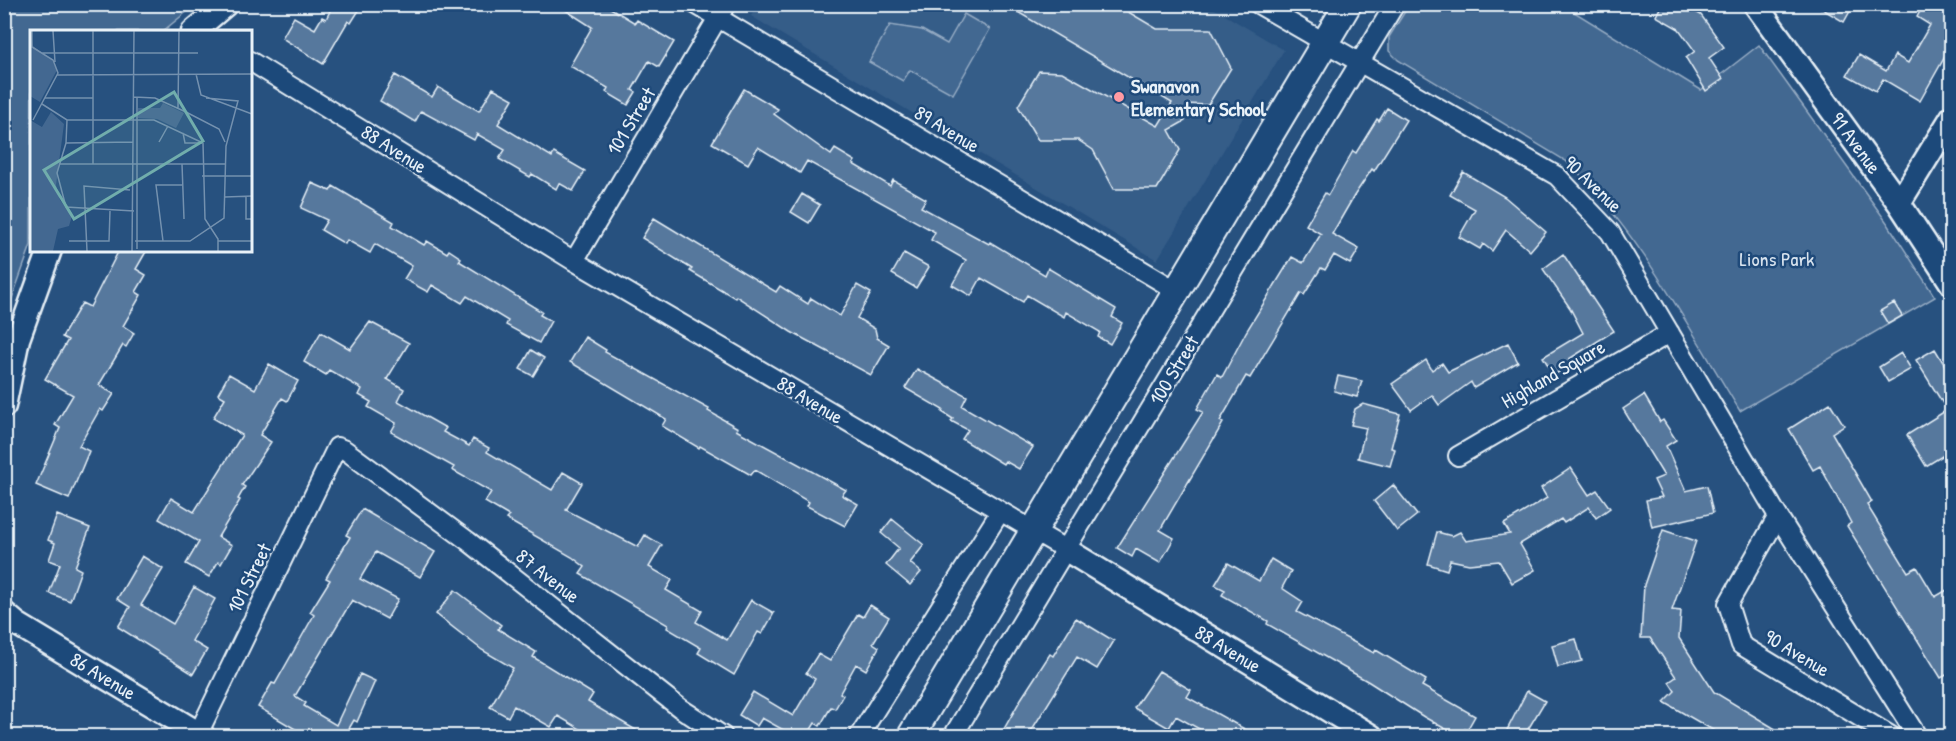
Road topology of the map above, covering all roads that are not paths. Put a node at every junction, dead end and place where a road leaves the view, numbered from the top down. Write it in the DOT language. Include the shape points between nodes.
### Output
graph roads {
  1 [pos="226,4"];
  2 [pos="695,4"];
  3 [pos="1258,4"];
  4 [pos="1348,4"];
  5 [pos="1395,4"];
  6 [pos="1755,4"];
  7 [pos="722,11"];
  8 [pos="198,30"];
  9 [pos="1324,45"];
  10 [pos="252,62"];
  11 [pos="1360,64"];
  12 [pos="1952,117"];
  13 [pos="1899,203"];
  14 [pos="49,252"];
  15 [pos="574,261"];
  16 [pos="1952,284"];
  17 [pos="1177,291"];
  18 [pos="1670,333"];
  19 [pos="4,406"];
  20 [pos="345,450"];
  21 [pos="1458,456"];
  22 [pos="1000,512"];
  23 [pos="1778,516"];
  24 [pos="1033,531"];
  25 [pos="1065,549"];
  26 [pos="4,613"];
  27 [pos="200,736"];
  28 [pos="723,736"];
  29 [pos="859,736"];
  30 [pos="910,736"];
  31 [pos="953,736"];
  32 [pos="1371,736"];
  33 [pos="1891,736"];
  34 [pos="1917,736"];
  1 -- 8 [label="street"];
  2 -- 7 [label="street, 89 Avenue"];
  3 -- 9 [label="street, 90 Avenue"];
  4 -- 9 [label="main road, 100 Street"];
  5 -- 11 [label="street, 100 Street"];
  6 -- 13 [label="street, 91 Avenue"];
  7 -- 15 [label="street, 101 Street"];
  7 -- 17 [label="street, 89 Avenue"];
  9 -- 11 [label="street, 90 Avenue"];
  9 -- 17 [label="main road, 100 Street"];
  10 -- 15 [label="street, 88 Avenue"];
  11 -- 18 [label="street, 90 Avenue" via="1557,176 1610,232"];
  11 -- 25 [label="street, 100 Street"];
  12 -- 13 [label="street"];
  13 -- 16 [label="street, 91 Avenue"];
  14 -- 19 [label="street" via="18,339"];
  15 -- 22 [label="street, 88 Avenue"];
  17 -- 24 [label="main road, 100 Street"];
  18 -- 21 [label="street, Highland Square"];
  18 -- 23 [label="street, 90 Avenue"];
  20 -- 27 [label="street, 101 Street" via="337,447"];
  20 -- 28 [label="street, 87 Avenue" via="680,708"];
  22 -- 24 [label="street, 88 Avenue"];
  22 -- 29 [label="street"];
  23 -- 33 [label="street, 90 Avenue" via="1728,604 1741,645"];
  23 -- 34 [label="street, 90 Avenue"];
  24 -- 25 [label="street, 88 Avenue"];
  24 -- 30 [label="main road, 100 Street"];
  25 -- 31 [label="street, 100 Street"];
  25 -- 32 [label="street, 88 Avenue"];
  26 -- 27 [label="street, 86 Avenue"];
}
